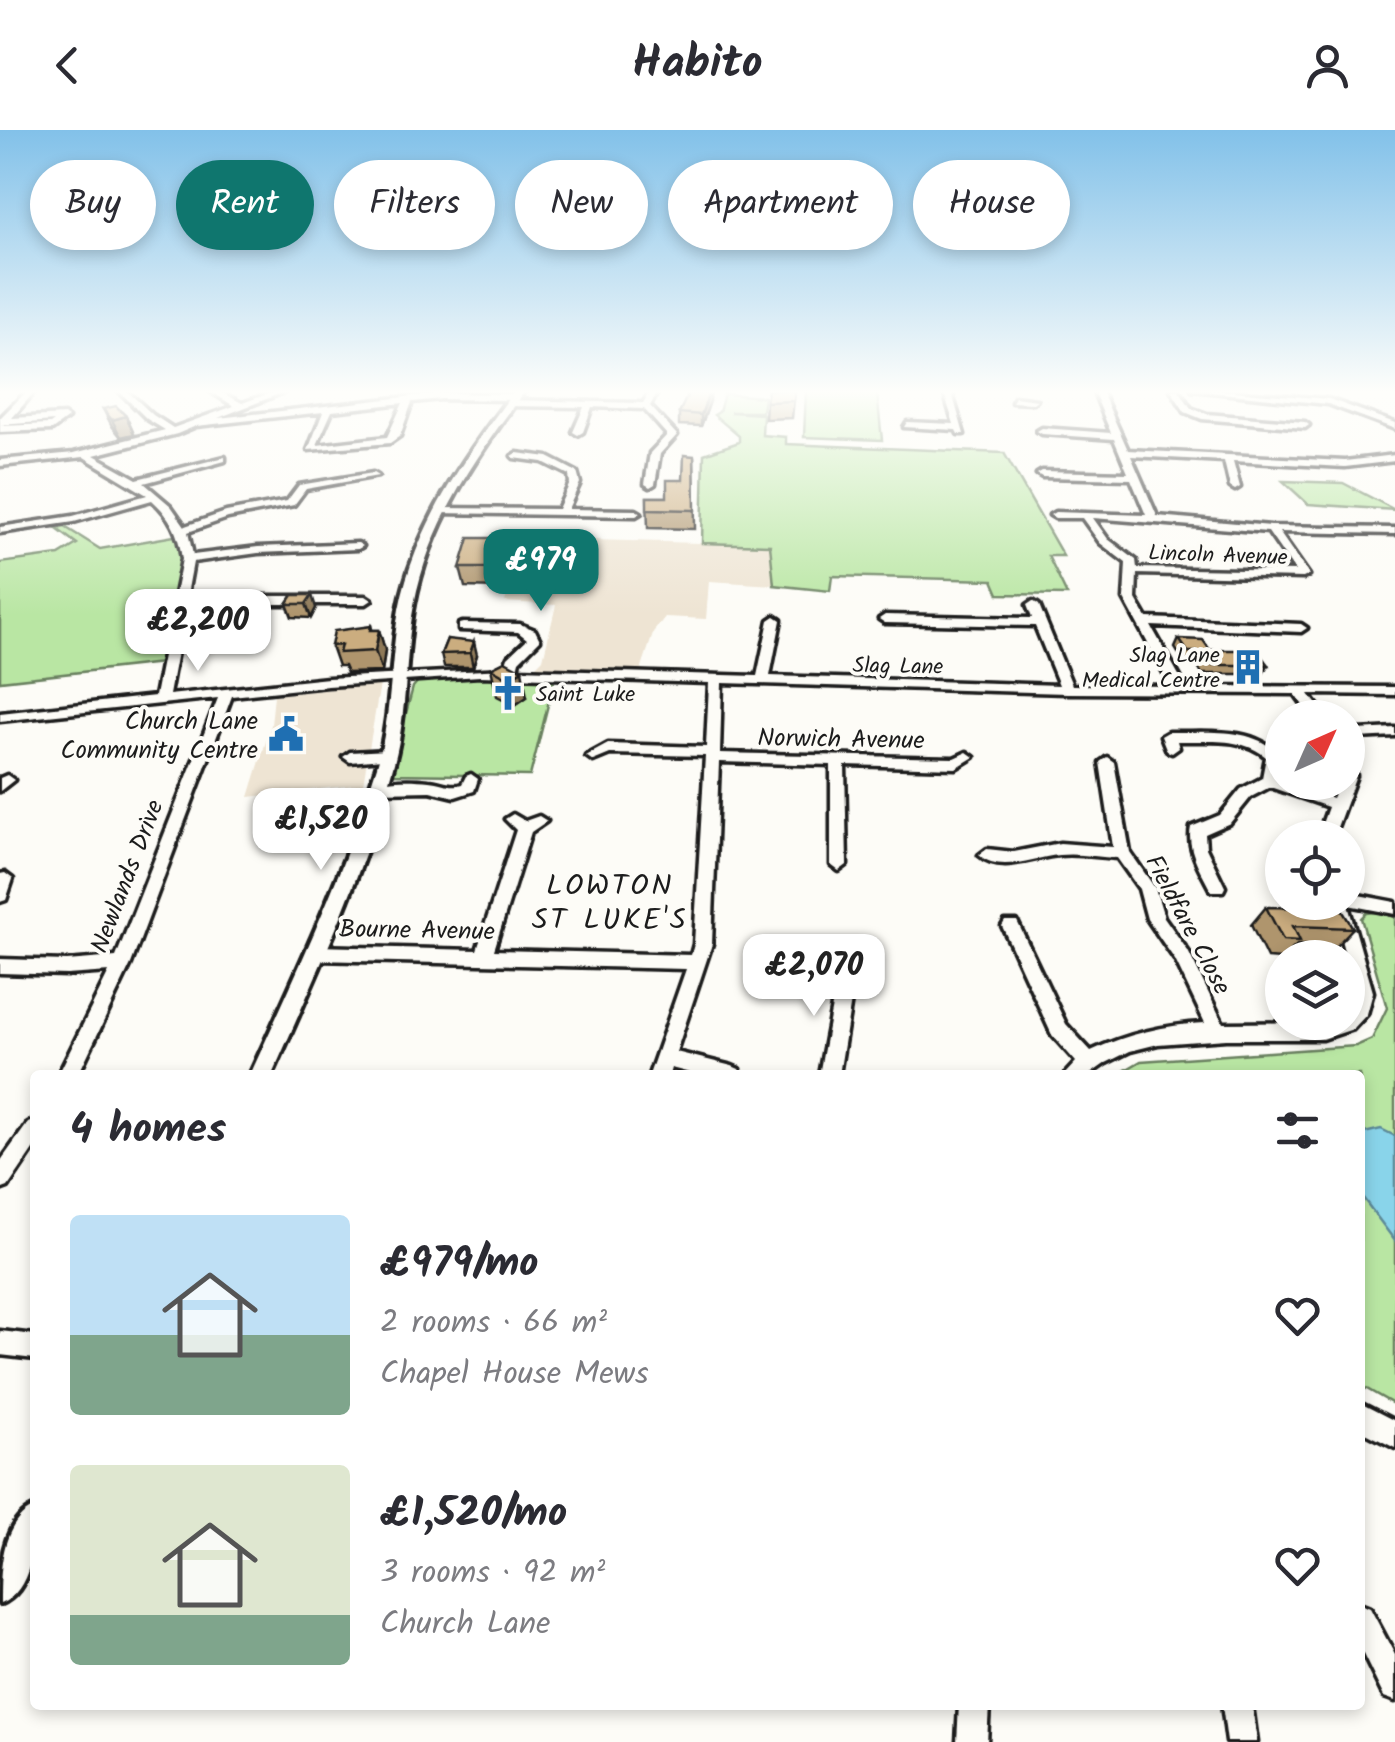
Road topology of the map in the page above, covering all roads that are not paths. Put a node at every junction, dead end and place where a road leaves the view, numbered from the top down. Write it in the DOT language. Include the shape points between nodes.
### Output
graph roads {
  1 [pos="104,465"];
  2 [pos="199,465"];
  3 [pos="467,465"];
  4 [pos="559,465"];
  5 [pos="653,465"];
  6 [pos="1130,465"];
  7 [pos="1230,465"];
  8 [pos="569,469"];
  9 [pos="592,470"];
  10 [pos="1042,474"];
  11 [pos="373,476"];
  12 [pos="1135,476"];
  13 [pos="134,483"];
  14 [pos="650,484"];
  15 [pos="1236,487"];
  16 [pos="154,496"];
  17 [pos="440,511"];
  18 [pos="561,513"];
  19 [pos="636,513"];
  20 [pos="1055,515"];
  21 [pos="1085,515"];
  22 [pos="1153,518"];
  23 [pos="1270,529"];
  24 [pos="0,530"];
  25 [pos="183,530"];
  26 [pos="1395,531"];
  27 [pos="358,546"];
  28 [pos="188,559"];
  29 [pos="1134,571"];
  30 [pos="296,584"];
  31 [pos="287,600"];
  32 [pos="366,600"];
  33 [pos="1033,605"];
  34 [pos="178,611"];
  35 [pos="883,619"];
  36 [pos="775,620"];
  37 [pos="1040,622"];
  38 [pos="1143,622"];
  39 [pos="463,626"];
  40 [pos="1304,630"];
  41 [pos="509,672"];
  42 [pos="400,676"];
  43 [pos="716,680"];
  44 [pos="763,681"];
  45 [pos="1067,688"];
  46 [pos="1181,690"];
  47 [pos="1395,690"];
  48 [pos="1300,692"];
  49 [pos="227,693"];
  50 [pos="162,700"];
  51 [pos="1306,700"];
  52 [pos="0,717"];
  53 [pos="1365,734"];
  54 [pos="1390,736"];
  55 [pos="1165,740"];
  56 [pos="1265,750"];
  57 [pos="388,754"];
  58 [pos="712,754"];
  59 [pos="350,756"];
  60 [pos="593,756"];
  61 [pos="967,757"];
  62 [pos="838,761"];
  63 [pos="1089,775"];
  64 [pos="475,783"];
  65 [pos="1265,784"];
  66 [pos="379,786"];
  67 [pos="1323,800"];
  68 [pos="1337,800"];
  69 [pos="1335,804"];
  70 [pos="1327,820"];
  71 [pos="526,823"];
  72 [pos="1122,853"];
  73 [pos="987,856"];
  74 [pos="838,864"];
  75 [pos="1217,887"];
  76 [pos="1365,902"];
  77 [pos="1395,908"];
  78 [pos="1344,920"];
  79 [pos="1012,926"];
  80 [pos="314,953"];
  81 [pos="484,954"];
  82 [pos="865,961"];
  83 [pos="698,962"];
  84 [pos="122,964"];
  85 [pos="0,966"];
  86 [pos="1219,1033"];
  87 [pos="662,1066"];
  88 [pos="1081,1069"];
  89 [pos="70,1070"];
  90 [pos="264,1070"];
  91 [pos="693,1070"];
  92 [pos="830,1070"];
  93 [pos="30,1137"];
  94 [pos="0,1180"];
  95 [pos="0,1343"];
  96 [pos="30,1346"];
  97 [pos="1365,1419"];
  98 [pos="1395,1435"];
  99 [pos="30,1532"];
  100 [pos="0,1588"];
  101 [pos="1365,1628"];
  102 [pos="1395,1686"];
  103 [pos="974,1710"];
  104 [pos="1238,1710"];
  105 [pos="972,1742"];
  106 [pos="1242,1742"];
  1 -- 13 [label="street"];
  2 -- 13 [label="street"];
  3 -- 17 [label="main road"];
  4 -- 8 [label="street"];
  5 -- 14 [label="street"];
  6 -- 12 [label="street"];
  7 -- 15 [label="street"];
  8 -- 9 [label="street"];
  8 -- 18 [label="street" via="575,483"];
  10 -- 12 [label="street"];
  11 -- 25 [label="street" via="303,486 290,503"];
  12 -- 22 [label="street"];
  13 -- 16 [label="street"];
  16 -- 24 [label="street" via="74,519"];
  16 -- 25 [label="street"];
  17 -- 18 [label="street"];
  17 -- 42 [label="main road" via="407,605"];
  18 -- 19 [label="street"];
  20 -- 21 [label="street"];
  21 -- 22 [label="street"];
  21 -- 29 [label="street"];
  22 -- 23 [label="street"];
  23 -- 26 [label="street"];
  23 -- 29 [label="street, Lincoln Avenue" via="1303,575"];
  25 -- 28 [label="street"];
  27 -- 28 [label="street"];
  28 -- 34 [label="street"];
  29 -- 38 [label="street" via="1130,600"];
  30 -- 31 [label="street"];
  31 -- 32 [label="street"];
  31 -- 34 [label="street"];
  33 -- 37 [label="street"];
  34 -- 50 [label="street"];
  35 -- 37 [label="street"];
  36 -- 44 [label="street"];
  37 -- 45 [label="street"];
  38 -- 40 [label="street"];
  38 -- 46 [label="street"];
  39 -- 41 [label="street" via="530,633 534,640"];
  41 -- 42 [label="street, Slag Lane"];
  41 -- 43 [label="street, Slag Lane"];
  42 -- 49 [label="street, Slag Lane"];
  42 -- 57 [label="main road"];
  43 -- 44 [label="street, Slag Lane"];
  43 -- 58 [label="street"];
  44 -- 45 [label="street, Slag Lane"];
  45 -- 46 [label="street, Slag Lane"];
  46 -- 48 [label="street, Slag Lane"];
  47 -- 48 [label="street, Slag Lane"];
  48 -- 51 [label="street"];
  49 -- 50 [label="street, Slag Lane"];
  49 -- 84 [label="street, Newlands Drive"];
  50 -- 52 [label="street, Slag Lane"];
  53 -- 54 [label="street"];
  55 -- 56 [label="street" via="1250,740"];
  57 -- 59 [label="street"];
  57 -- 66 [label="main road"];
  58 -- 60 [label="street, Norwich Avenue" via="608,749"];
  58 -- 62 [label="street, Norwich Avenue"];
  58 -- 83 [label="street"];
  61 -- 62 [label="street, Norwich Avenue" via="956,763"];
  62 -- 74 [label="street"];
  63 -- 72 [label="street, Fieldfare Close" via="1108,770"];
  64 -- 66 [label="street" via="455,792"];
  65 -- 75 [label="street" via="1246,793 1224,819 1197,831 1198,848 1217,867"];
  66 -- 80 [label="main road"];
  67 -- 69 [label="street"];
  68 -- 69 [label="street"];
  69 -- 70 [label="street"];
  71 -- 81 [label="street"];
  72 -- 73 [label="street"];
  72 -- 86 [label="street, Fieldfare Close" via="1147,888 1156,918"];
  76 -- 77 [label="street"];
  78 -- 86 [label="street" via="1364,992 1358,1014 1323,1031"];
  79 -- 88 [label="street"];
  80 -- 81 [label="street, Bourne Avenue"];
  80 -- 90 [label="main road"];
  81 -- 83 [label="street, Bourne Avenue"];
  82 -- 92 [label="street" via="840,965"];
  83 -- 87 [label="street"];
  84 -- 85 [label="street"];
  84 -- 89 [label="street, Newlands Drive"];
  86 -- 88 [label="street" via="1144,1036 1104,1050"];
  87 -- 91 [label="street"];
  93 -- 94 [label="street"];
  95 -- 96 [label="street"];
  97 -- 98 [label="street"];
  99 -- 100 [label="main road"];
  101 -- 102 [label="street"];
  103 -- 105 [label="street"];
  104 -- 106 [label="street"];
}
